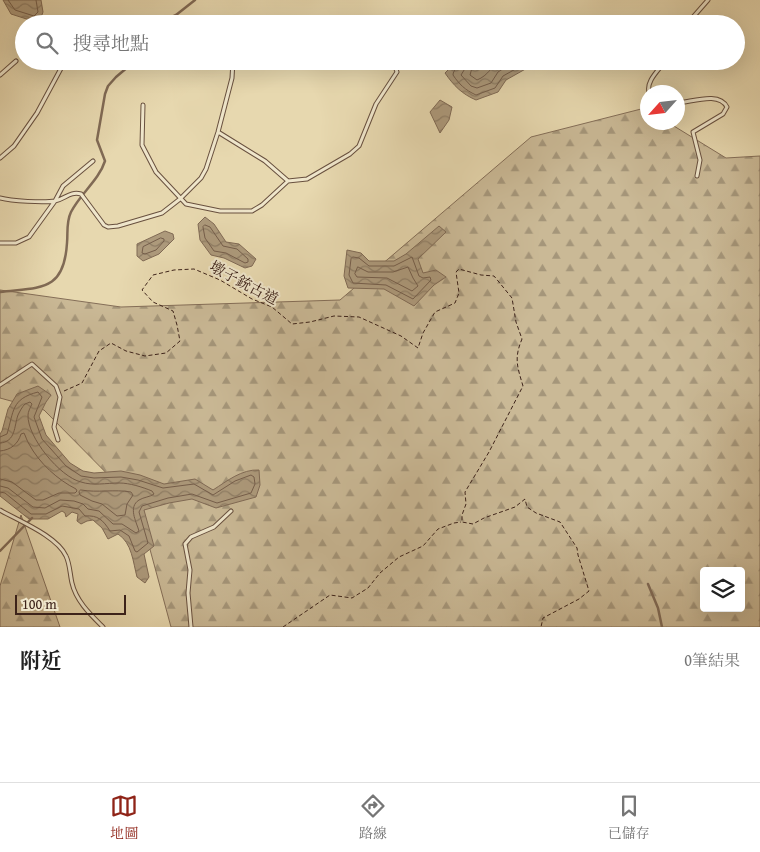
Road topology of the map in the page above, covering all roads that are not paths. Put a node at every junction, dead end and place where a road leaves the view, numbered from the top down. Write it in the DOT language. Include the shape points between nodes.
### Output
graph roads {
  1 [pos="708,0"];
  2 [pos="694,15"];
  3 [pos="15,62"];
  4 [pos="60,70"];
  5 [pos="232,70"];
  6 [pos="396,70"];
  7 [pos="658,70"];
  8 [pos="0,75"];
  9 [pos="649,85"];
  10 [pos="685,101"];
  11 [pos="143,105"];
  12 [pos="218,132"];
  13 [pos="0,158"];
  14 [pos="93,160"];
  15 [pos="697,176"];
  16 [pos="288,181"];
  17 [pos="0,198"];
  18 [pos="180,199"];
  19 [pos="55,201"];
  20 [pos="0,242"];
  21 [pos="0,385"];
  22 [pos="58,440"];
  23 [pos="0,510"];
  24 [pos="231,511"];
  25 [pos="103,627"];
  26 [pos="191,627"];
  1 -- 2 [label="lane"];
  3 -- 8 [label="lane"];
  4 -- 13 [label="lane" via="37,113 14,146"];
  5 -- 12 [label="lane"];
  6 -- 16 [label="lane" via="376,104 359,146 307,179"];
  7 -- 9 [label="lane"];
  10 -- 15 [label="lane" via="712,98 721,100 727,107 723,114 692,132 700,160"];
  11 -- 18 [label="lane" via="142,144 156,172"];
  12 -- 16 [label="lane" via="265,161"];
  12 -- 18 [label="lane" via="206,169"];
  14 -- 19 [label="lane" via="63,186"];
  16 -- 18 [label="lane" via="252,211 220,211 186,204"];
  17 -- 19 [label="lane"];
  18 -- 19 [label="lane" via="162,213 108,227 81,194 74,193"];
  19 -- 20 [label="lane" via="30,237 16,243"];
  21 -- 22 [label="lane" via="32,364 56,386 60,397 54,426"];
  23 -- 25 [label="lane" via="54,541 66,556 73,586 81,602"];
  24 -- 26 [label="lane" via="214,527 191,537 185,544 190,570"];
}
